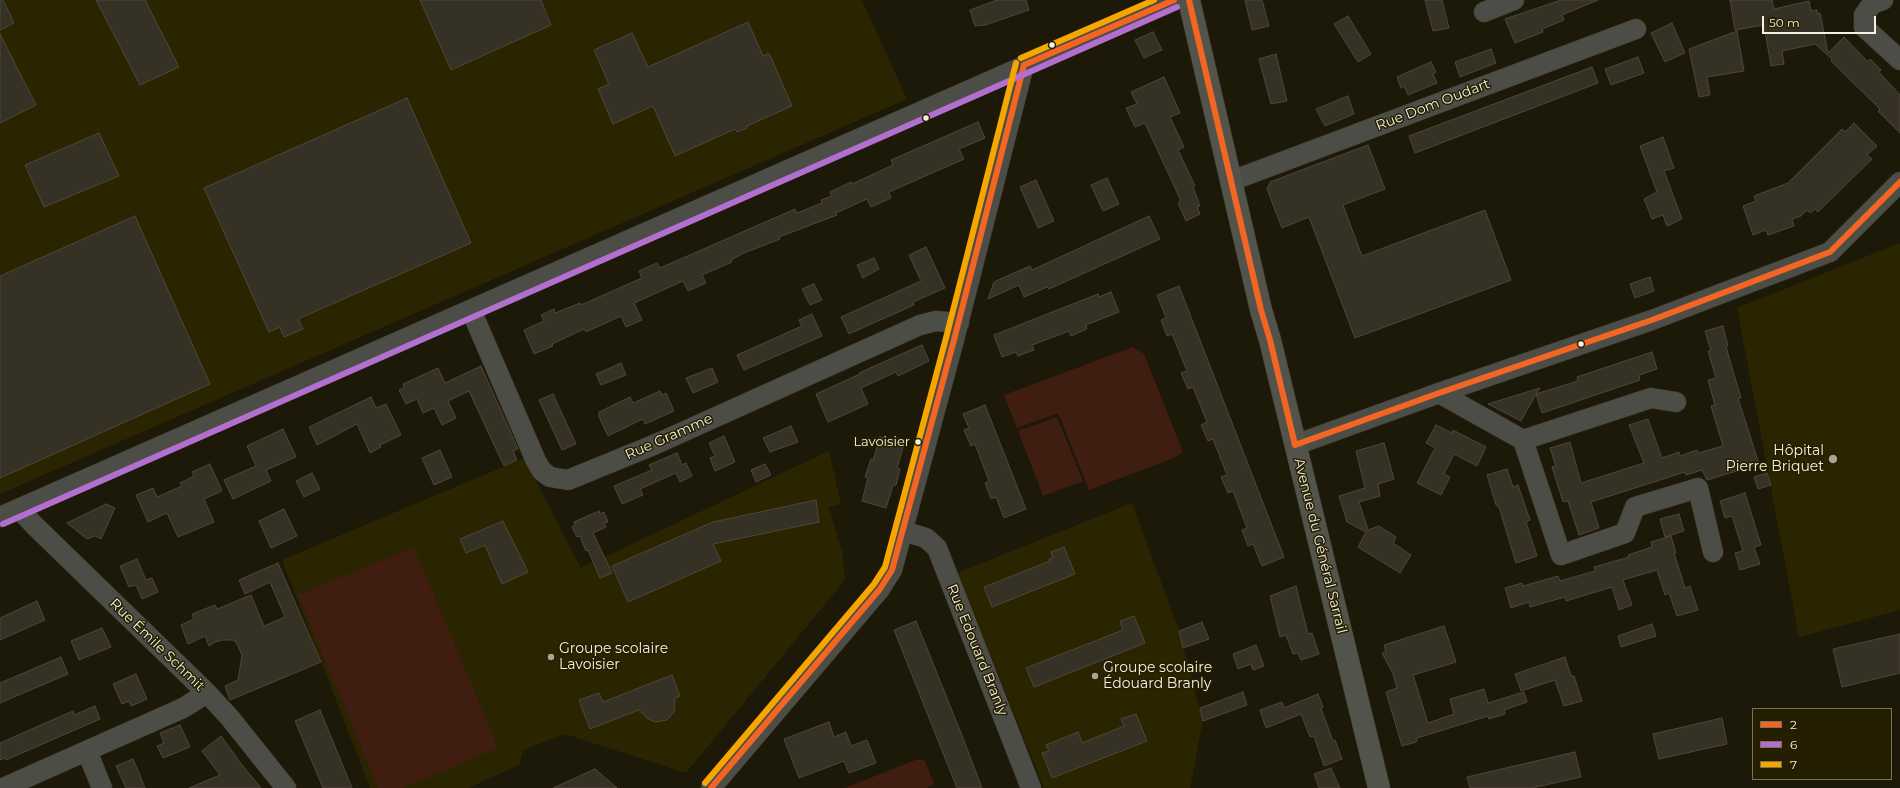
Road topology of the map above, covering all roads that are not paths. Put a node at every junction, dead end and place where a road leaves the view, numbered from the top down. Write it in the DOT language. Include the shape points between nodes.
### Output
graph roads {
  1 [pos="1174,0"];
  2 [pos="1189,0"];
  3 [pos="1514,0"];
  4 [pos="1883,0"];
  5 [pos="1484,12"];
  6 [pos="1636,29"];
  7 [pos="1900,60"];
  8 [pos="1024,65"];
  9 [pos="1231,181"];
  10 [pos="1900,182"];
  11 [pos="471,310"];
  12 [pos="959,323"];
  13 [pos="1439,393"];
  14 [pos="1676,402"];
  15 [pos="1523,440"];
  16 [pos="1295,445"];
  17 [pos="19,509"];
  18 [pos="0,517"];
  19 [pos="903,531"];
  20 [pos="1713,552"];
  21 [pos="207,693"];
  22 [pos="87,752"];
  23 [pos="716,786"];
  24 [pos="3,788"];
  25 [pos="102,788"];
  26 [pos="286,788"];
  27 [pos="1031,788"];
  28 [pos="1379,788"];
  1 -- 8 [label="street"];
  2 -- 9 [label="main road, Avenue du Général Sarrail"];
  3 -- 5 [label="street"];
  4 -- 7 [label="street" via="1872,4 1864,14 1864,26"];
  6 -- 9 [label="street, Rue Dom Oudart"];
  8 -- 11 [label="street"];
  8 -- 12 [label="street"];
  9 -- 16 [label="main road, Avenue du Général Sarrail"];
  10 -- 13 [label="street" via="1830,252 1652,320"];
  11 -- 12 [label="street, Rue Gramme" via="536,461 542,471 550,476 568,480 656,444 920,325 936,321"];
  11 -- 17 [label="street"];
  12 -- 19 [label="street"];
  13 -- 15 [label="street"];
  13 -- 16 [label="street"];
  14 -- 15 [label="street" via="1651,398"];
  15 -- 20 [label="street" via="1561,555 1625,533 1635,507 1698,488"];
  16 -- 28 [label="main road, Avenue du Général Sarrail"];
  17 -- 18 [label="street"];
  17 -- 21 [label="street, Rue Émile Schmit"];
  19 -- 23 [label="street" via="896,560 887,580"];
  19 -- 27 [label="street, Rue Edouard Branly" via="926,538 937,548"];
  21 -- 22 [label="street" via="183,708"];
  21 -- 26 [label="street, Rue Émile Schmit"];
  22 -- 24 [label="street"];
  22 -- 25 [label="street"];
}
